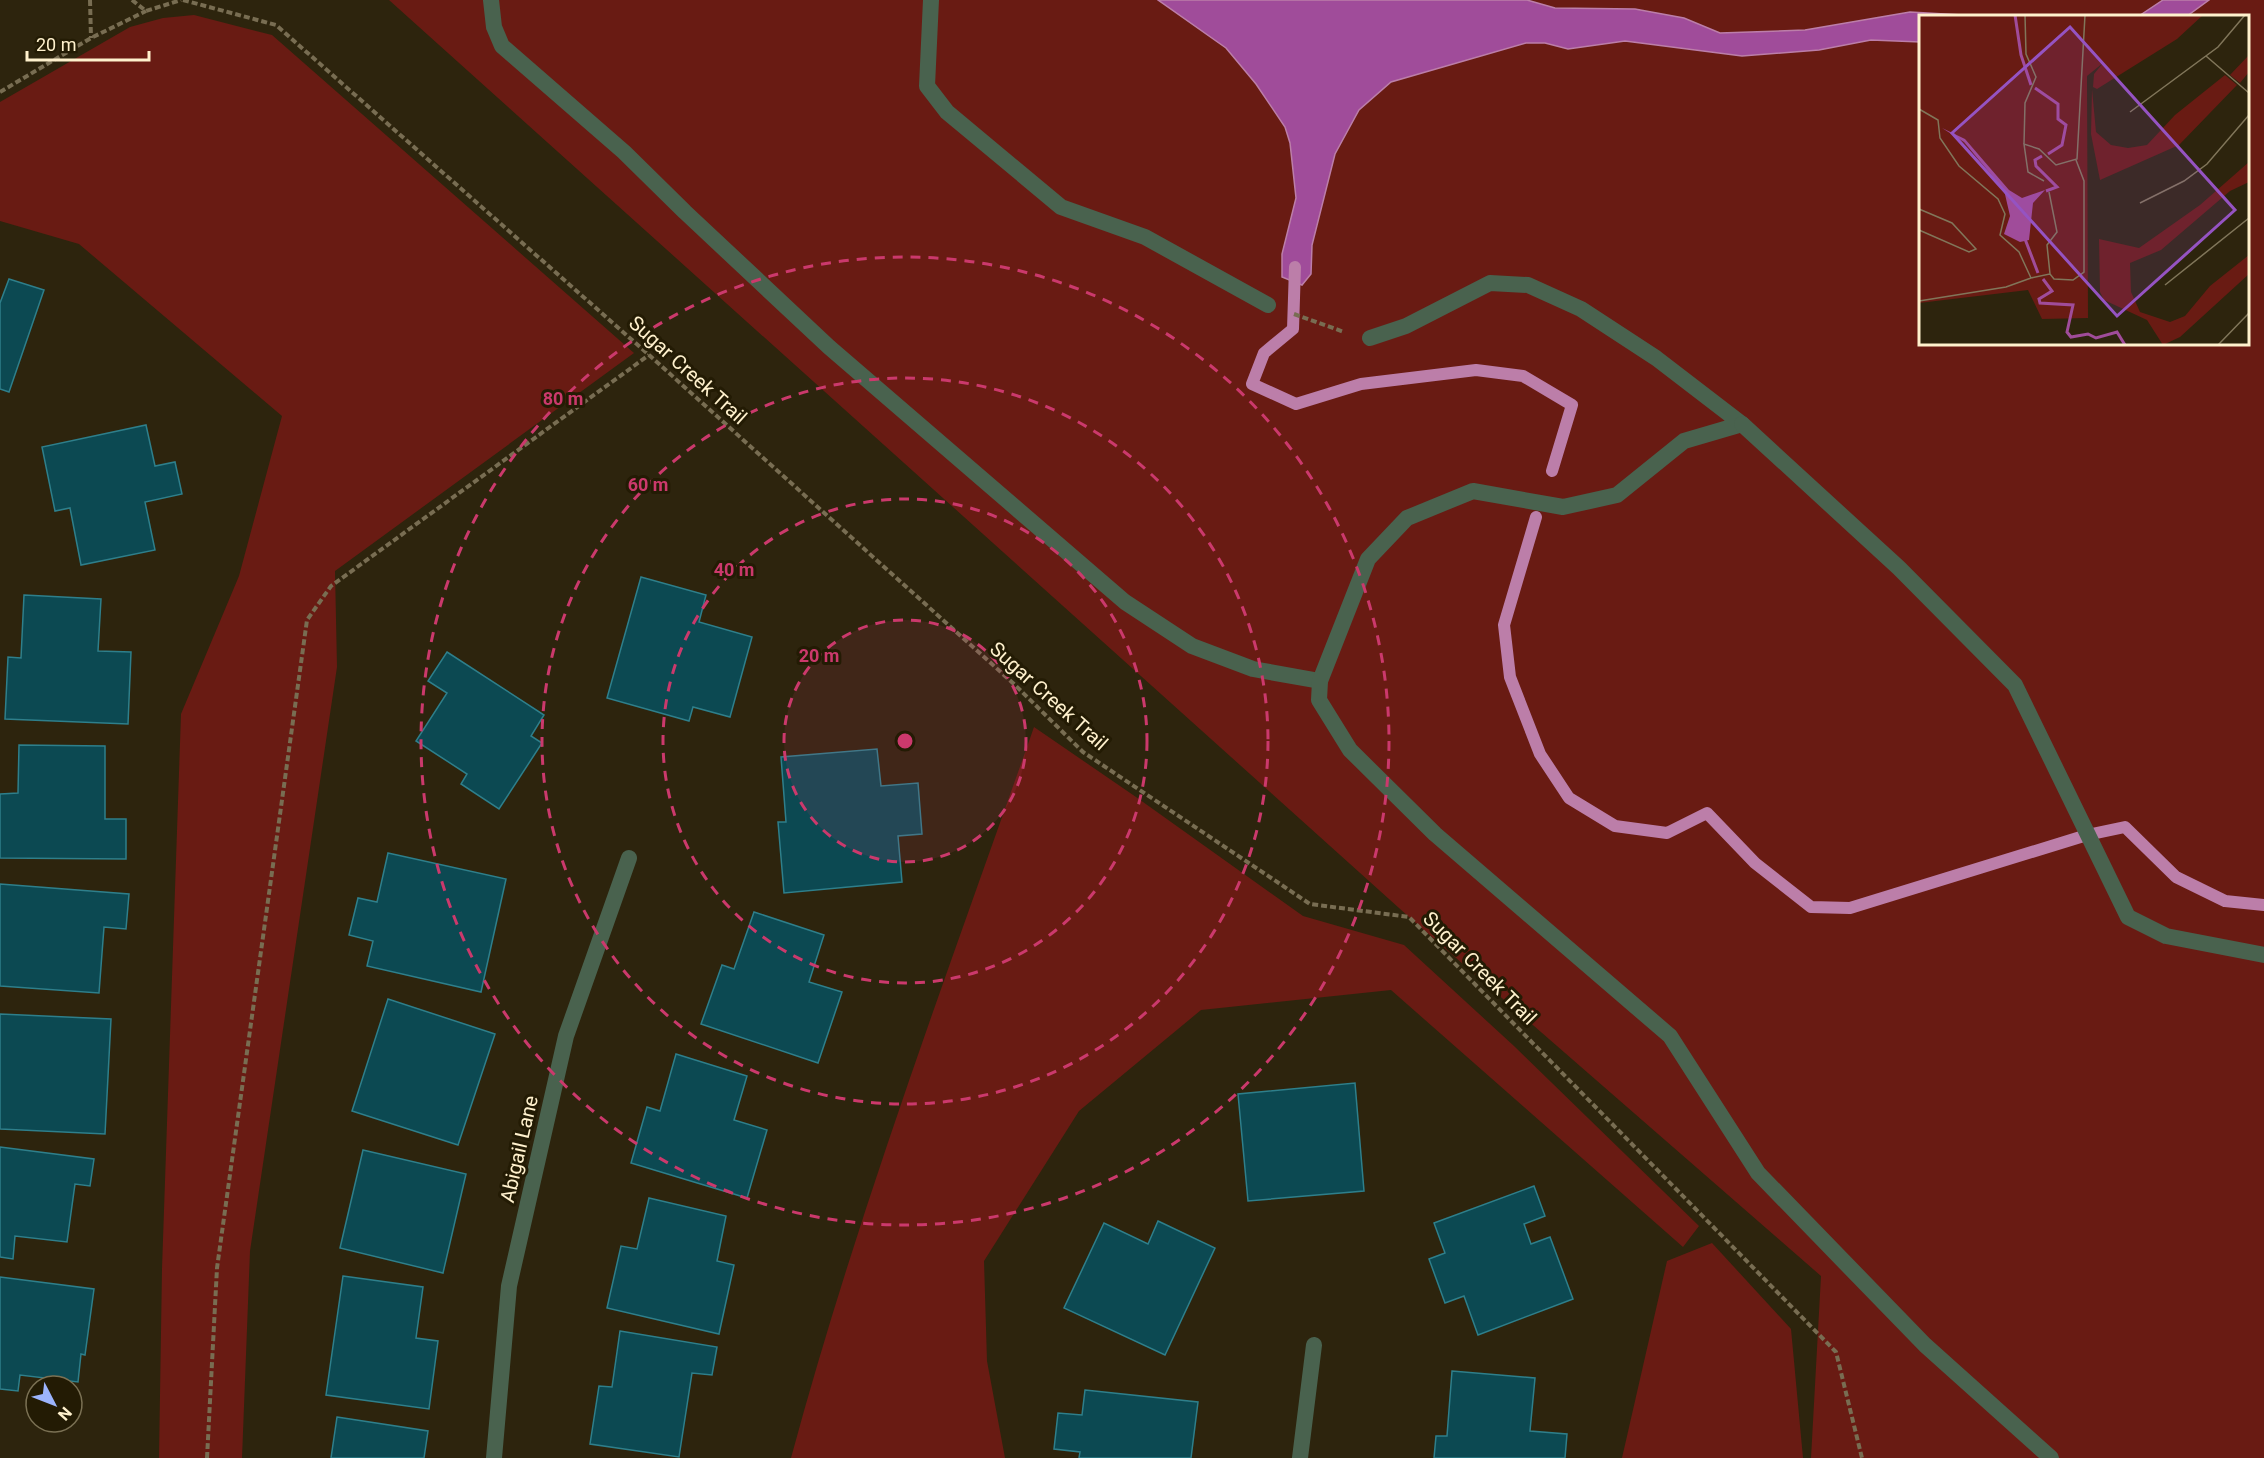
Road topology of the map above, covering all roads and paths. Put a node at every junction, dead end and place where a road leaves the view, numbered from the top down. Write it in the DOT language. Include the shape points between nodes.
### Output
graph roads {
  1 [pos="90,0"];
  2 [pos="132,0"];
  3 [pos="182,0"];
  4 [pos="491,0"];
  5 [pos="931,0"];
  6 [pos="146,11"];
  7 [pos="91,38"];
  8 [pos="0,92"];
  9 [pos="1268,304"];
  10 [pos="1370,338"];
  11 [pos="649,355"];
  12 [pos="1742,424"];
  13 [pos="1320,681"];
  14 [pos="629,858"];
  15 [pos="2264,955"];
  16 [pos="1314,1345"];
  17 [pos="207,1458"];
  18 [pos="494,1458"];
  19 [pos="1300,1458"];
  20 [pos="1862,1458"];
  21 [pos="2051,1458"];
  1 -- 7 [label="path"];
  2 -- 6 [label="path"];
  3 -- 6 [label="path, Sugar Creek Trail"];
  3 -- 11 [label="path, Sugar Creek Trail" via="276,25"];
  4 -- 13 [label="street" via="494,27 502,46 624,152 829,347 1125,602 1192,646 1253,669"];
  5 -- 9 [label="street" via="927,86 946,112 1060,207 1145,237"];
  6 -- 7 [label="path, Sugar Creek Trail"];
  7 -- 8 [label="path, Sugar Creek Trail"];
  9 -- 10 [label="path" via="1329,328"];
  10 -- 12 [label="street" via="1406,326 1490,283 1528,285 1581,309 1656,358"];
  11 -- 17 [label="path" via="330,586 307,620 218,1268"];
  11 -- 20 [label="path, Sugar Creek Trail" via="1014,684 1083,752 1310,904 1408,917 1836,1352"];
  12 -- 13 [label="street" via="1684,441 1617,495 1563,507 1473,491 1407,518 1368,559"];
  12 -- 15 [label="street" via="1899,568 2014,685 2128,917 2166,936"];
  13 -- 21 [label="street" via="1319,700 1350,750 1435,834 1670,1036 1758,1173 1925,1345"];
  14 -- 18 [label="street, Abigail Lane" via="566,1036 509,1286"];
  16 -- 19 [label="street"];
}
